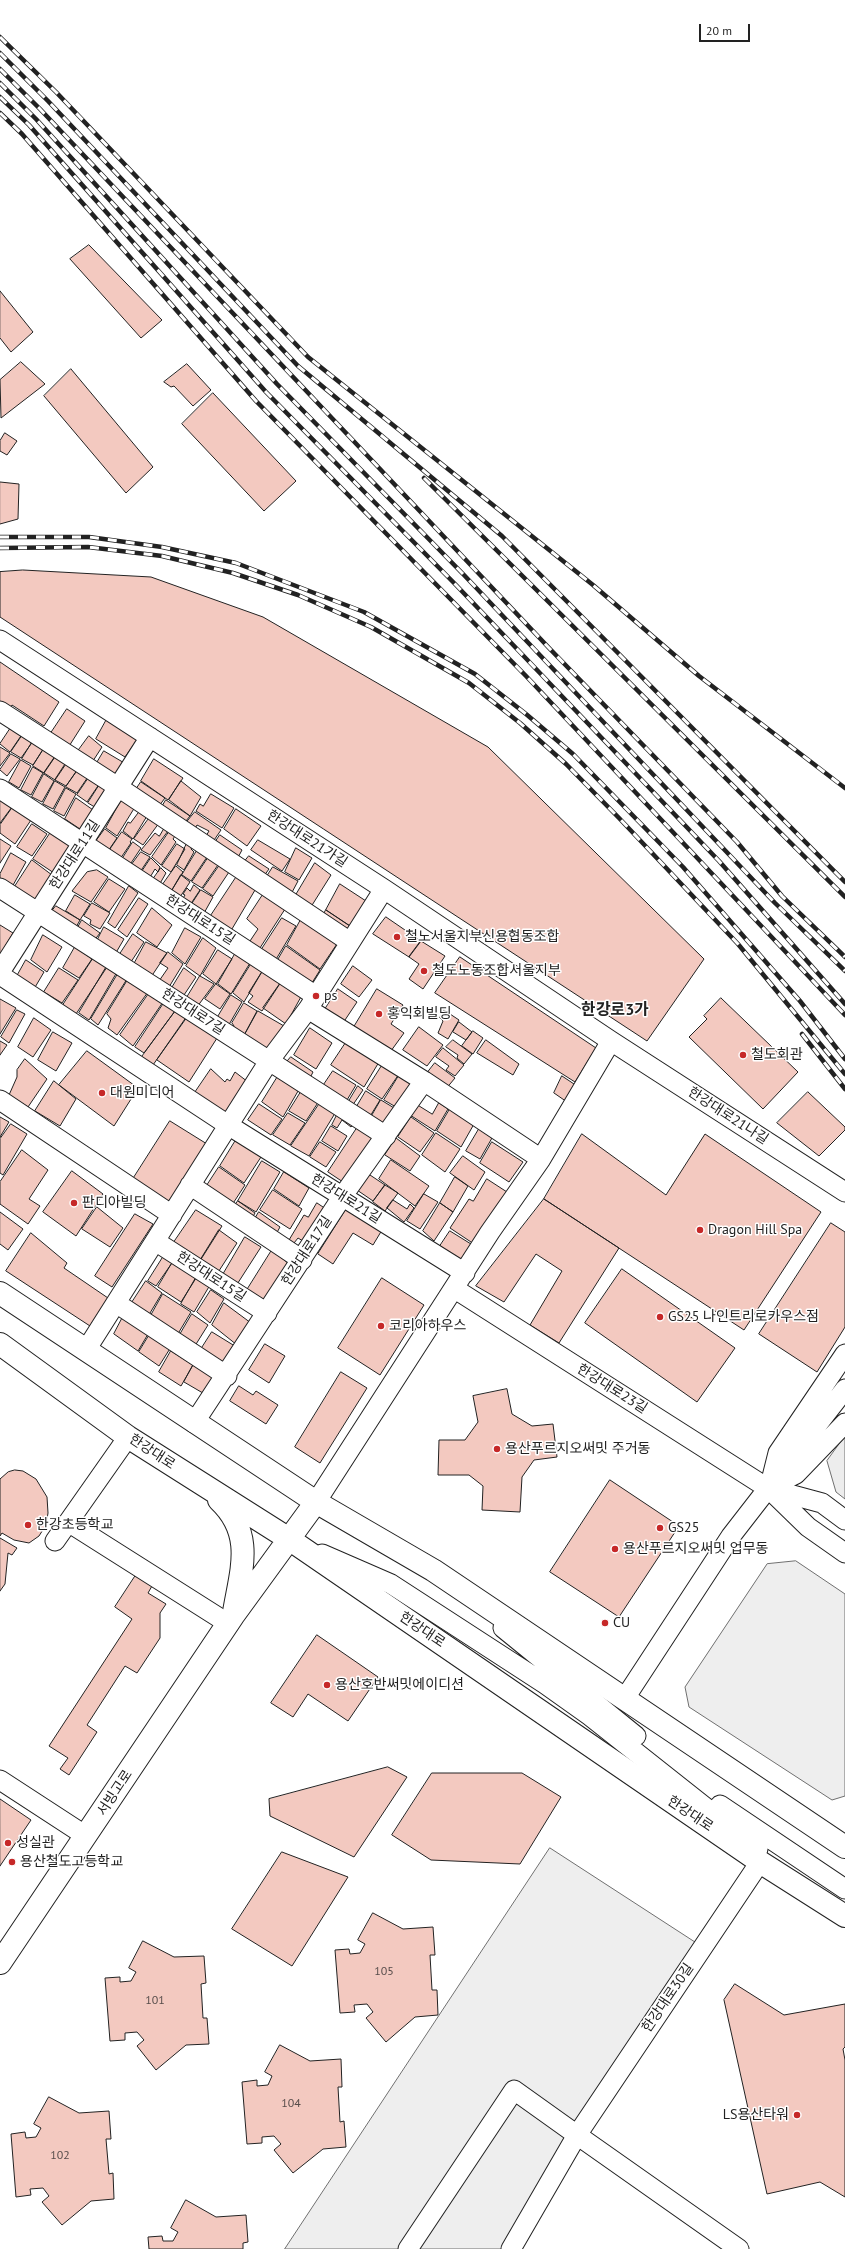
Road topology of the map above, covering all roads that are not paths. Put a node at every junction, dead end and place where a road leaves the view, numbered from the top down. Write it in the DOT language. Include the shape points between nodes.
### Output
graph roads {
  1 [pos="0,640"];
  2 [pos="0,711"];
  3 [pos="150,737"];
  4 [pos="118,787"];
  5 [pos="0,789"];
  6 [pos="83,844"];
  7 [pos="0,888"];
  8 [pos="384,889"];
  9 [pos="38,912"];
  10 [pos="350,942"];
  11 [pos="0,974"];
  12 [pos="312,1002"];
  13 [pos="611,1041"];
  14 [pos="269,1061"];
  15 [pos="424,1082"];
  16 [pos="0,1100"];
  17 [pos="228,1125"];
  18 [pos="386,1136"];
  19 [pos="541,1159"];
  20 [pos="190,1185"];
  21 [pos="845,1192"];
  22 [pos="342,1197"];
  23 [pos="172,1215"];
  24 [pos="155,1241"];
  25 [pos="302,1260"];
  26 [pos="465,1273"];
  27 [pos="455,1289"];
  28 [pos="0,1293"];
  29 [pos="116,1303"];
  30 [pos="267,1313"];
  31 [pos="2,1350"];
  32 [pos="86,1350"];
  33 [pos="845,1354"];
  34 [pos="227,1376"];
  35 [pos="845,1389"];
  36 [pos="194,1423"];
  37 [pos="845,1424"];
  38 [pos="128,1437"];
  39 [pos="200,1483"];
  40 [pos="769,1489"];
  41 [pos="316,1502"];
  42 [pos="845,1520"];
  43 [pos="68,1522"];
  44 [pos="289,1539"];
  45 [pos="55,1541"];
  46 [pos="845,1553"];
  47 [pos="433,1570"];
  48 [pos="231,1620"];
  49 [pos="625,1698"];
  50 [pos="0,1780"];
  51 [pos="86,1836"];
  52 [pos="845,1846"];
  53 [pos="760,1862"];
  54 [pos="845,1889"];
  55 [pos="824,1902"];
  56 [pos="845,1916"];
  57 [pos="0,1963"];
  58 [pos="577,2135"];
  59 [pos="408,2249"];
  60 [pos="511,2249"];
  61 [pos="739,2249"];
  1 -- 3 [label="street, 한강대로21가길"];
  2 -- 4 [label="street"];
  3 -- 4 [label="street, 한강대로11길"];
  3 -- 8 [label="street, 한강대로21가길"];
  4 -- 6 [label="street, 한강대로11길"];
  4 -- 10 [label="street"];
  5 -- 6 [label="street"];
  6 -- 9 [label="street, 한강대로11길"];
  6 -- 12 [label="street, 한강대로15길"];
  7 -- 9 [label="street, 한강대로7길"];
  8 -- 10 [label="street"];
  8 -- 13 [label="street, 한강대로21가길"];
  9 -- 11 [label="street, 한강대로11길"];
  9 -- 14 [label="street, 한강대로7길"];
  10 -- 12 [label="street"];
  11 -- 17 [label="street"];
  12 -- 14 [label="street"];
  12 -- 15 [label="street"];
  13 -- 19 [label="street"];
  13 -- 21 [label="street, 한강대로21나길"];
  14 -- 17 [label="street"];
  14 -- 18 [label="street, 한강대로7길"];
  15 -- 18 [label="street, 한강대로17길"];
  15 -- 19 [label="street"];
  16 -- 23 [label="street"];
  17 -- 20 [label="street"];
  17 -- 22 [label="street, 한강대로21길"];
  18 -- 22 [label="street, 한강대로17길"];
  19 -- 26 [label="street"];
  20 -- 23 [label="street"];
  20 -- 25 [label="street"];
  22 -- 25 [label="street, 한강대로17길"];
  22 -- 26 [label="street, 한강대로21길"];
  23 -- 24 [label="street"];
  24 -- 29 [label="street"];
  24 -- 30 [label="street, 한강대로15길"];
  25 -- 30 [label="street, 한강대로17길"];
  26 -- 27 [label="street"];
  27 -- 40 [label="street, 한강대로23길"];
  27 -- 41 [label="street"];
  28 -- 32 [label="main road"];
  29 -- 32 [label="street"];
  29 -- 34 [label="street"];
  30 -- 34 [label="street, 한강대로17길"];
  31 -- 38 [label="main road, 한강대로"];
  32 -- 36 [label="main road"];
  33 -- 40 [label="street" via="778,1453"];
  34 -- 36 [label="street, 한강대로17길"];
  35 -- 40 [label="street"];
  36 -- 41 [label="main road"];
  37 -- 40 [label="street" via="796,1474"];
  38 -- 39 [label="main road, 한강대로"];
  38 -- 43 [label="street"];
  39 -- 44 [label="main road, 한강대로"];
  39 -- 48 [label="main road" via="230,1514 238,1528 244,1549"];
  40 -- 42 [label="street, 한강대로23길" via="822,1503"];
  40 -- 46 [label="street, 한강대로23길" via="808,1527"];
  40 -- 49 [label="street" via="731,1536"];
  41 -- 44 [label="main road, 서빙고로"];
  41 -- 47 [label="main road"];
  43 -- 45 [label="street"];
  43 -- 48 [label="street"];
  44 -- 48 [label="main road, 서빙고로"];
  44 -- 53 [label="main road, 한강대로"];
  44 -- 55 [label="street" via="391,1584 545,1684 596,1721"];
  47 -- 49 [label="main road"];
  47 -- 54 [label="street" via="725,1809"];
  48 -- 51 [label="main road, 서빙고로"];
  49 -- 52 [label="main road"];
  50 -- 51 [label="street"];
  51 -- 57 [label="main road, 서빙고로"];
  53 -- 55 [label="main road, 한강대로"];
  53 -- 58 [label="street, 한강대로30길"];
  55 -- 56 [label="main road, 한강대로"];
  58 -- 59 [label="street" via="514,2090"];
  58 -- 60 [label="street, 한강대로30길"];
  58 -- 61 [label="street"];
}
